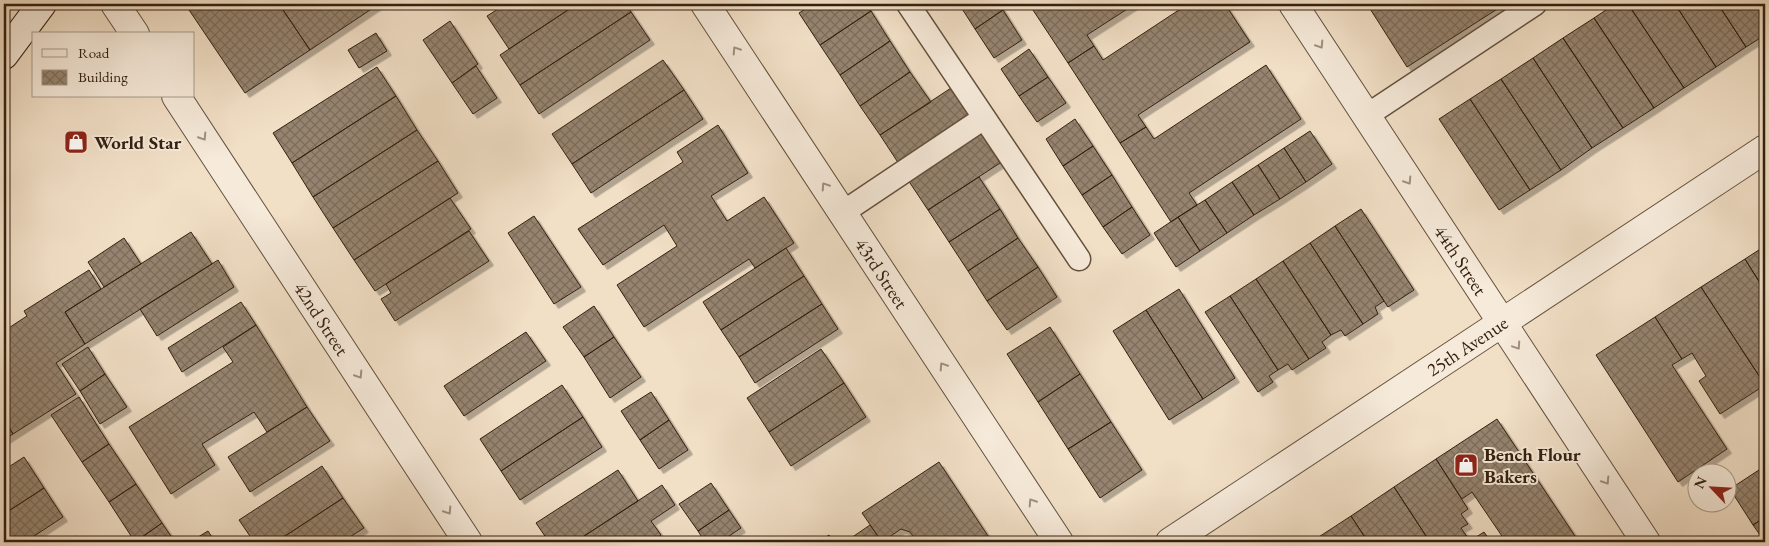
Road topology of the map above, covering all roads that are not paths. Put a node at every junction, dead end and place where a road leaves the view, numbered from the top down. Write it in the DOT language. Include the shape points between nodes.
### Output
graph roads {
  1 [pos="42,4"];
  2 [pos="115,4"];
  3 [pos="705,4"];
  4 [pos="908,4"];
  5 [pos="1293,4"];
  6 [pos="1535,4"];
  7 [pos="134,32"];
  8 [pos="4,55"];
  9 [pos="177,98"];
  10 [pos="1366,116"];
  11 [pos="984,118"];
  12 [pos="1765,149"];
  13 [pos="842,213"];
  14 [pos="1079,259"];
  15 [pos="1502,323"];
  16 [pos="468,542"];
  17 [pos="1059,542"];
  18 [pos="1170,542"];
  19 [pos="1646,542"];
  1 -- 8 [label="street"];
  2 -- 7 [label="street"];
  13 -- 3 [label="street, 43rd Street, one-way"];
  4 -- 11 [label="lane"];
  5 -- 10 [label="street, 44th Street, one-way"];
  6 -- 10 [label="lane"];
  9 -- 16 [label="street, 42nd Street, one-way"];
  10 -- 15 [label="street, 44th Street, one-way"];
  11 -- 13 [label="lane"];
  11 -- 14 [label="lane"];
  12 -- 15 [label="street, 25th Avenue"];
  17 -- 13 [label="street, 43rd Street, one-way"];
  15 -- 18 [label="street, 25th Avenue"];
  15 -- 19 [label="street, 44th Street, one-way"];
}
